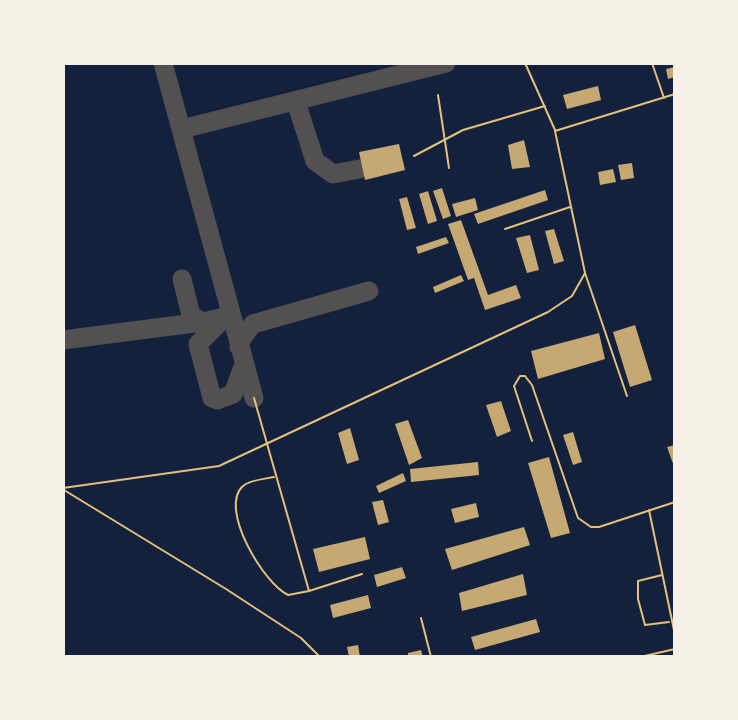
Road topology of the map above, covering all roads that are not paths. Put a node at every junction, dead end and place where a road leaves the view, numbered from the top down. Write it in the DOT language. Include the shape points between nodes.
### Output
graph roads {
  1 [pos="525,63"];
  2 [pos="652,63"];
  3 [pos="675,94"];
  4 [pos="438,95"];
  5 [pos="663,98"];
  6 [pos="544,106"];
  7 [pos="555,131"];
  8 [pos="443,138"];
  9 [pos="414,156"];
  10 [pos="449,168"];
  11 [pos="571,206"];
  12 [pos="505,229"];
  13 [pos="585,273"];
  14 [pos="627,396"];
  15 [pos="254,398"];
  16 [pos="532,441"];
  17 [pos="266,447"];
  18 [pos="275,477"];
  19 [pos="63,489"];
  20 [pos="675,502"];
  21 [pos="649,510"];
  22 [pos="362,574"];
  23 [pos="663,574"];
  24 [pos="309,590"];
  25 [pos="421,618"];
  26 [pos="670,622"];
  27 [pos="675,635"];
  28 [pos="675,649"];
  29 [pos="320,657"];
  30 [pos="430,657"];
  31 [pos="640,657"];
  1 -- 6 [label="lane"];
  2 -- 5 [label="lane"];
  3 -- 5 [label="lane"];
  4 -- 8 [label="lane"];
  5 -- 7 [label="lane"];
  6 -- 7 [label="lane"];
  6 -- 8 [label="lane"];
  7 -- 11 [label="lane"];
  8 -- 9 [label="lane"];
  8 -- 10 [label="lane"];
  11 -- 12 [label="lane"];
  11 -- 13 [label="lane"];
  13 -- 14 [label="lane"];
  13 -- 17 [label="lane" via="572,296 548,312"];
  15 -- 17 [label="lane"];
  16 -- 21 [label="lane" via="514,386 520,376 533,385 578,518 599,527"];
  17 -- 18 [label="lane"];
  17 -- 19 [label="lane" via="219,466"];
  18 -- 24 [label="lane"];
  18 -- 24 [label="lane" via="240,488 236,502 245,543 272,584 288,595"];
  19 -- 29 [label="lane" via="301,638"];
  20 -- 21 [label="lane"];
  21 -- 23 [label="lane"];
  22 -- 24 [label="lane"];
  23 -- 26 [label="lane"];
  23 -- 26 [label="lane" via="638,582 638,599 645,625"];
  25 -- 30 [label="lane"];
  26 -- 27 [label="lane"];
  28 -- 31 [label="lane"];
}
